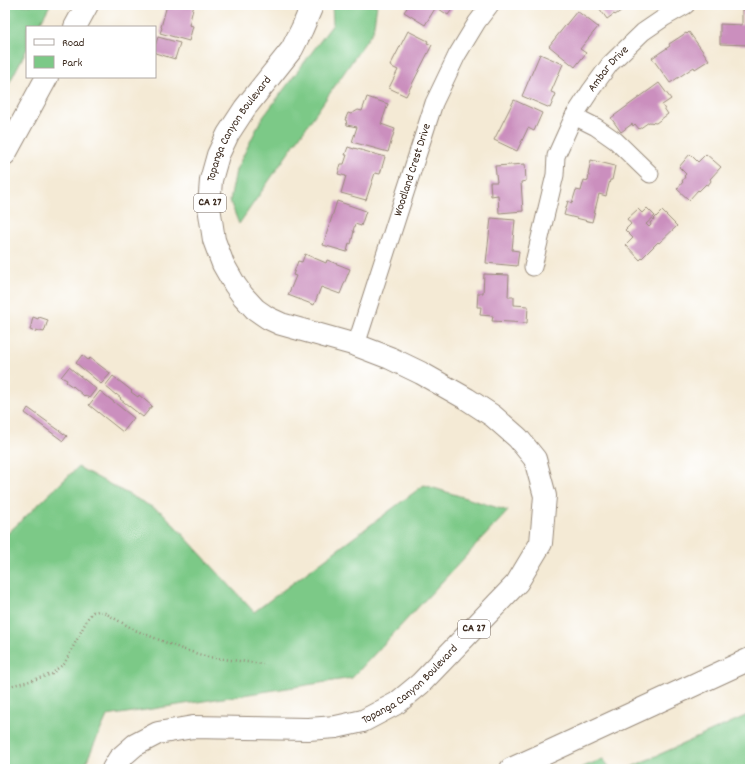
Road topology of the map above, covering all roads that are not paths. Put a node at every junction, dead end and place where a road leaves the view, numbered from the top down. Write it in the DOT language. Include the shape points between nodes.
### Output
graph roads {
  1 [pos="87,5"];
  2 [pos="311,5"];
  3 [pos="490,5"];
  4 [pos="686,5"];
  5 [pos="76,26"];
  6 [pos="46,78"];
  7 [pos="574,116"];
  8 [pos="5,154"];
  9 [pos="650,174"];
  10 [pos="533,267"];
  11 [pos="356,345"];
  12 [pos="750,659"];
  13 [pos="113,769"];
  14 [pos="511,769"];
  1 -- 5 [label="main road"];
  2 -- 11 [label="main road, Topanga Canyon Boulevard / CA 27" via="292,49 245,108 228,134 218,155 211,180 209,207 214,240 223,264 235,285 255,309 281,324"];
  3 -- 11 [label="street, Woodland Crest Drive" via="457,55 434,103"];
  4 -- 7 [label="street, Ambar Drive" via="643,32 610,64"];
  6 -- 8 [label="main road"];
  7 -- 9 [label="street" via="616,141"];
  7 -- 10 [label="street, Ambar Drive" via="556,156 555,175"];
  11 -- 13 [label="main road, Topanga Canyon Boulevard / CA 27" via="421,373 493,416 518,438 535,459 545,496 541,543 518,583 420,684 397,703 363,720 336,727 193,727 158,733 135,745 119,759"];
  12 -- 14 [label="main road"];
}
